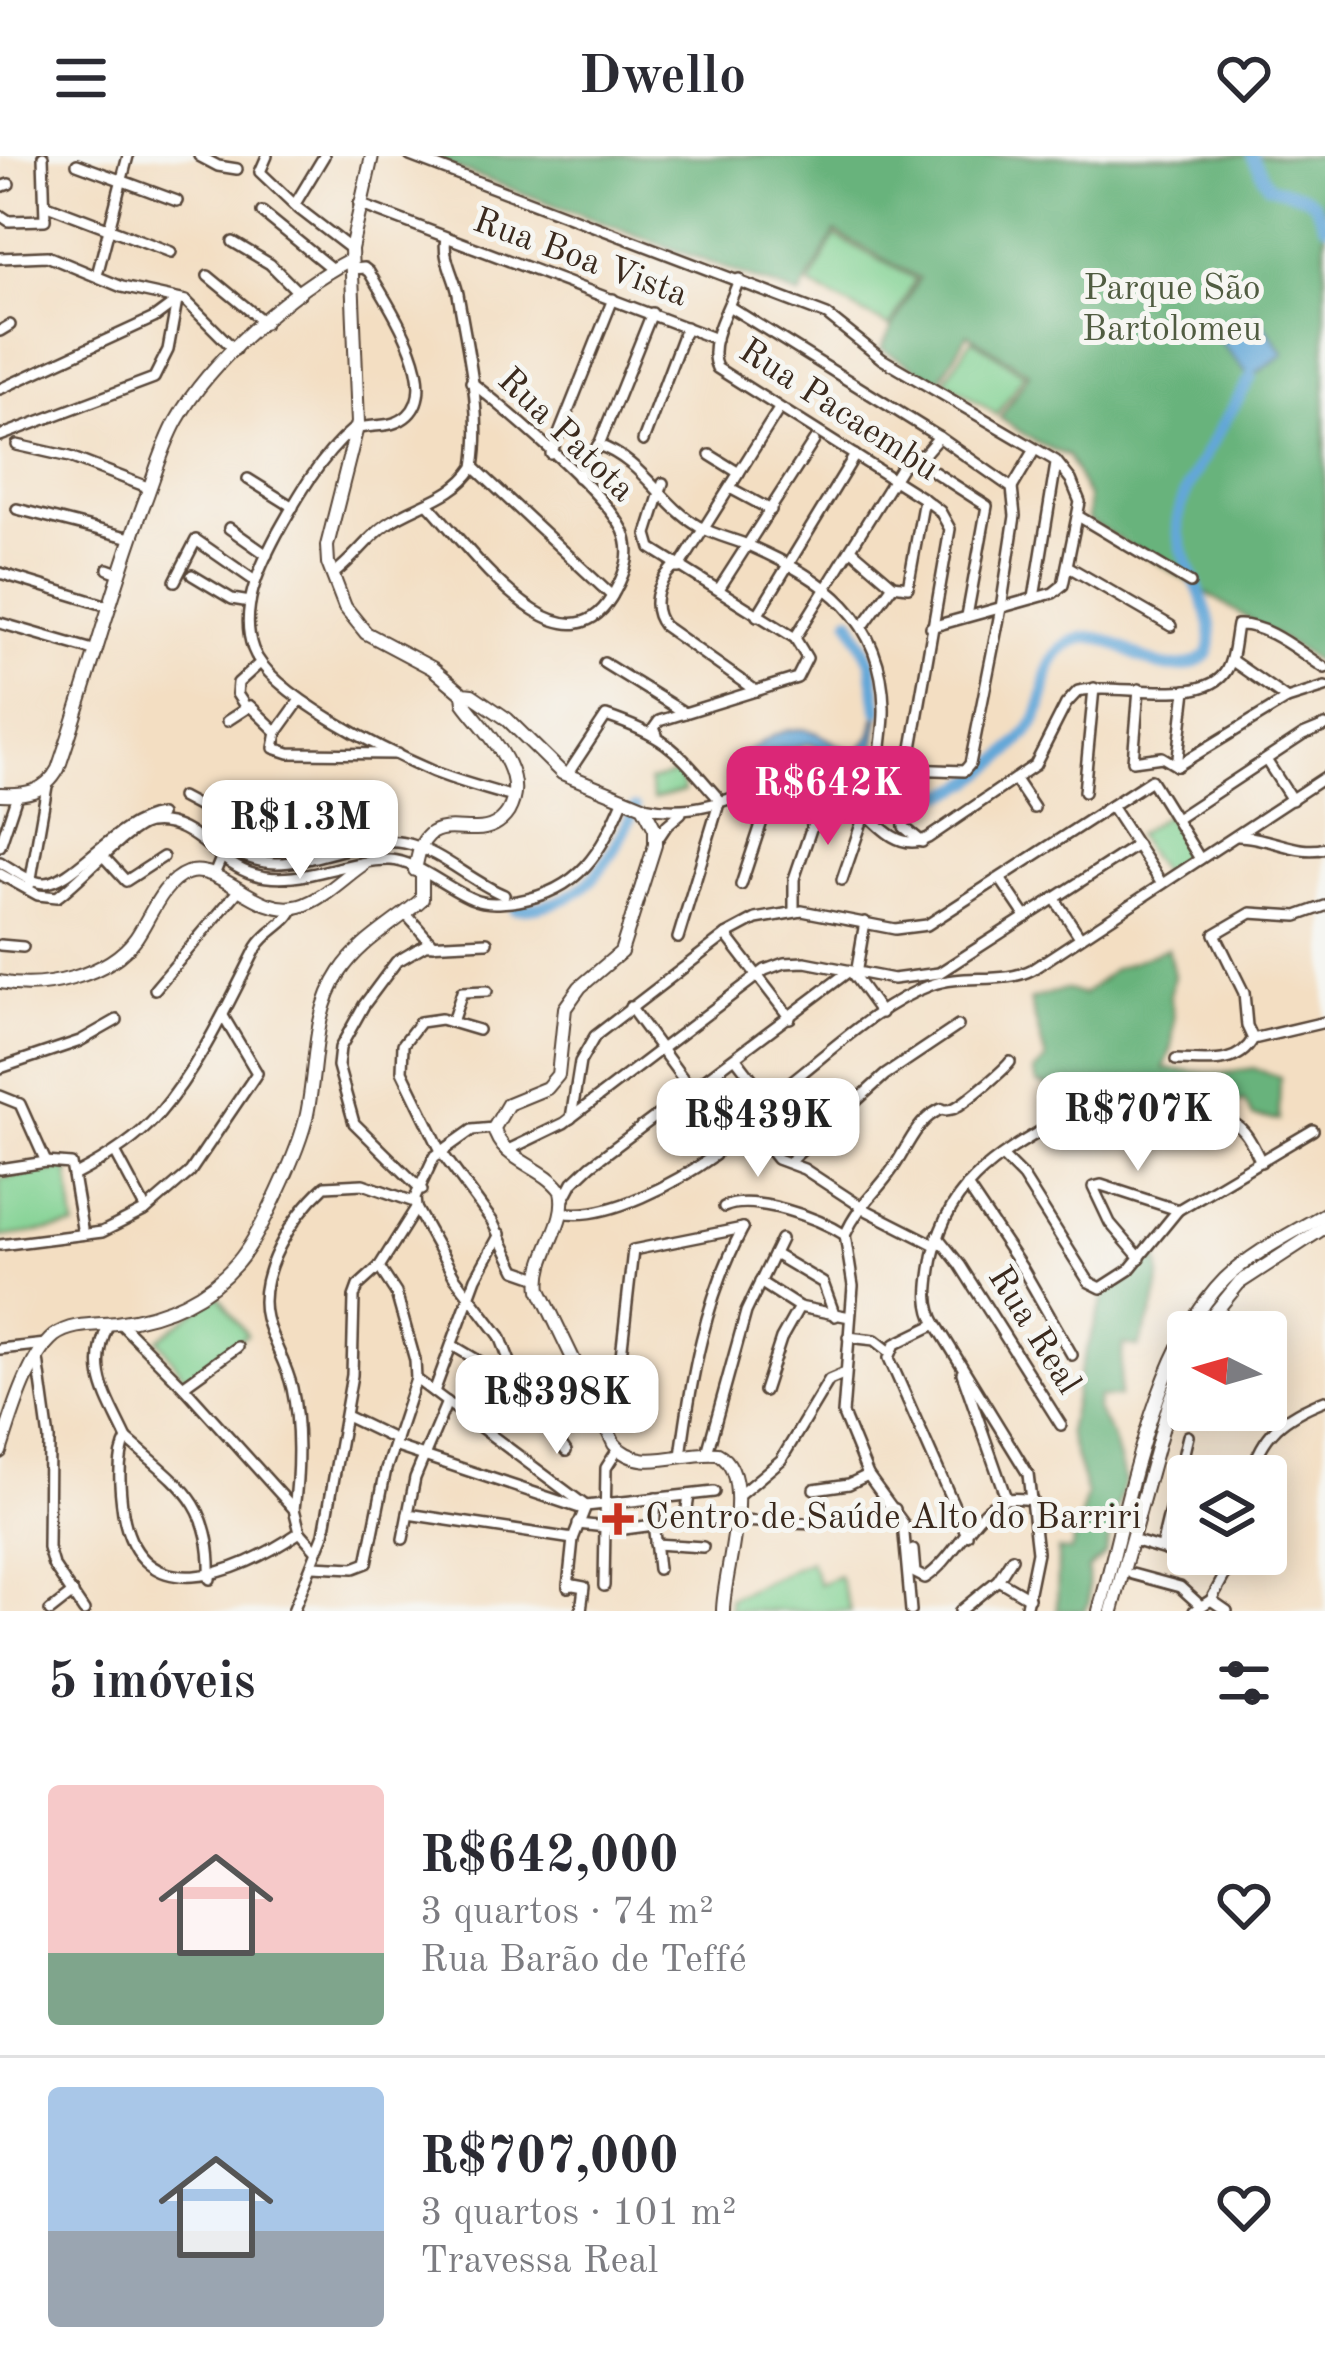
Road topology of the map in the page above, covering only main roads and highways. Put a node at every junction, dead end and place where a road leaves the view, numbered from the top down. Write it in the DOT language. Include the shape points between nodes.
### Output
graph roads {
  1 [pos="372,156"];
  2 [pos="352,259"];
  3 [pos="463,694"];
  4 [pos="0,794"];
  5 [pos="362,865"];
  6 [pos="0,982"];
  7 [pos="1325,1214"];
  8 [pos="1325,1227"];
  9 [pos="1216,1311"];
  10 [pos="1167,1411"];
  11 [pos="0,1452"];
  12 [pos="723,1611"];
  13 [pos="1099,1611"];
  14 [pos="1112,1611"];
  1 -- 2 [label="main road"];
  2 -- 3 [label="main road" via="358,426 328,537 332,575 360,629 441,673"];
  2 -- 4 [label="main road" via="235,350 177,421 114,571 58,769 47,786"];
  3 -- 11 [label="main road" via="508,764 514,796 507,814 480,829 428,836 419,849 424,895 340,972 322,1010 301,1136 238,1262 180,1306 65,1330 46,1344"];
  3 -- 12 [label="main road" via="507,719 567,775 643,806 653,821 655,845 621,952 565,1008 558,1076 508,1104 494,1128 506,1151 549,1177 562,1206 538,1278 618,1449 633,1459 707,1453 730,1462 737,1497"];
  5 -- 6 [label="main road" via="293,907 257,902 214,875 191,872 177,878 128,948 94,968 37,985"];
  7 -- 13 [label="main road" via="1236,1269 1191,1323 1158,1400"];
  8 -- 9 [label="main road" via="1239,1282"];
  10 -- 14 [label="main road"];
}
